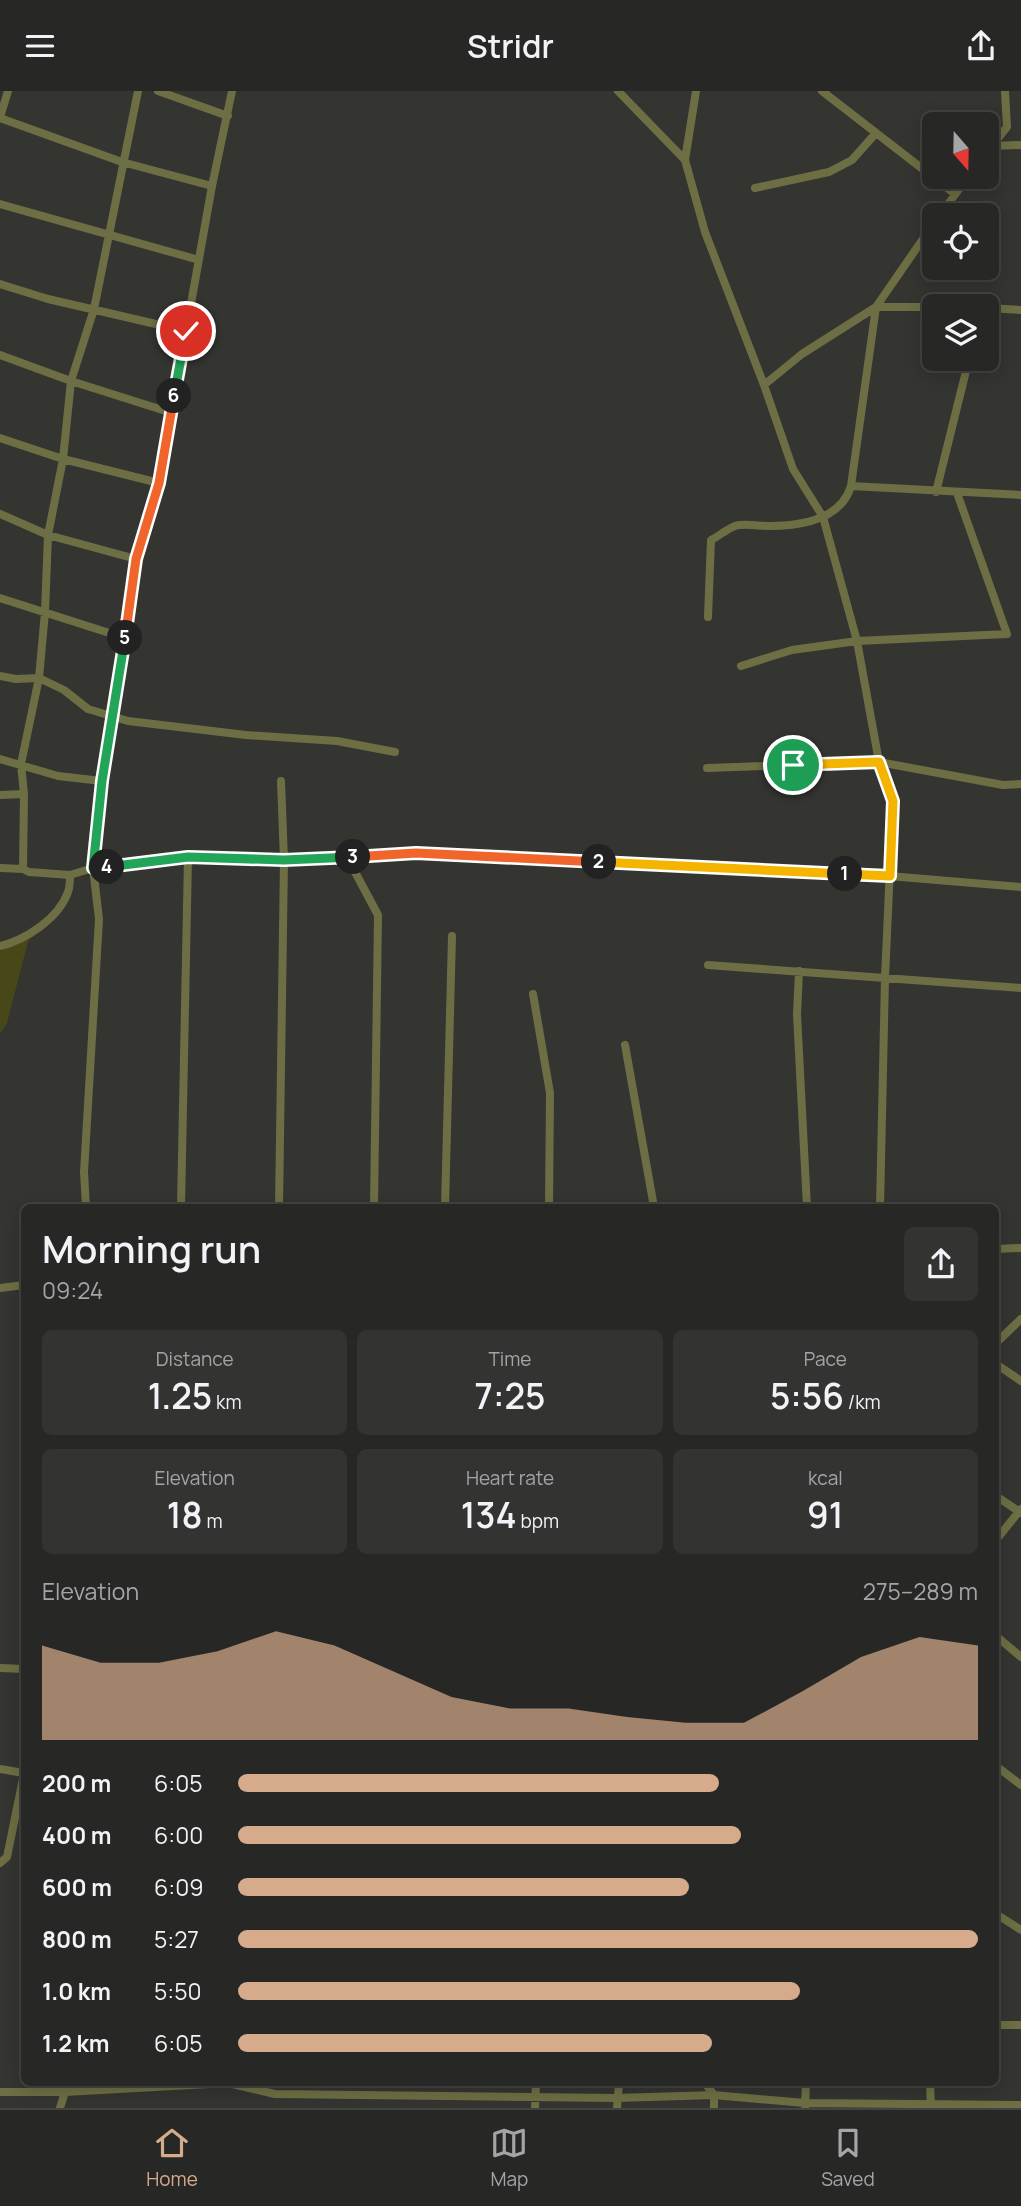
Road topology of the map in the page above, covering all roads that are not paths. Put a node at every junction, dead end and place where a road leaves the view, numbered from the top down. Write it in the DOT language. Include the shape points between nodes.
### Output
graph roads {
  1 [pos="8,91"];
  2 [pos="138,91"];
  3 [pos="158,91"];
  4 [pos="232,91"];
  5 [pos="618,91"];
  6 [pos="696,91"];
  7 [pos="822,91"];
  8 [pos="1005,91"];
  9 [pos="228,116"];
  10 [pos="0,118"];
  11 [pos="876,133"];
  12 [pos="999,137"];
  13 [pos="1021,145"];
  14 [pos="999,148"];
  15 [pos="685,160"];
  16 [pos="122,162"];
  17 [pos="212,186"];
  18 [pos="755,188"];
  19 [pos="959,189"];
  20 [pos="955,194"];
  21 [pos="949,203"];
  22 [pos="0,204"];
  23 [pos="110,234"];
  24 [pos="922,240"];
  25 [pos="199,260"];
  26 [pos="0,284"];
  27 [pos="876,307"];
  28 [pos="922,307"];
  29 [pos="94,309"];
  30 [pos="999,309"];
  31 [pos="1021,310"];
  32 [pos="186,331"];
  33 [pos="0,355"];
  34 [pos="966,371"];
  35 [pos="71,381"];
  36 [pos="764,385"];
  37 [pos="172,413"];
  38 [pos="0,438"];
  39 [pos="63,459"];
  40 [pos="159,483"];
  41 [pos="851,486"];
  42 [pos="936,492"];
  43 [pos="957,493"];
  44 [pos="1021,495"];
  45 [pos="0,514"];
  46 [pos="824,517"];
  47 [pos="48,535"];
  48 [pos="136,559"];
  49 [pos="0,598"];
  50 [pos="45,612"];
  51 [pos="708,617"];
  52 [pos="125,638"];
  53 [pos="857,641"];
  54 [pos="741,666"];
  55 [pos="0,676"];
  56 [pos="39,678"];
  57 [pos="114,715"];
  58 [pos="395,753"];
  59 [pos="0,759"];
  60 [pos="879,762"];
  61 [pos="21,764"];
  62 [pos="707,768"];
  63 [pos="102,781"];
  64 [pos="281,781"];
  65 [pos="1021,784"];
  66 [pos="24,794"];
  67 [pos="0,795"];
  68 [pos="188,857"];
  69 [pos="347,857"];
  70 [pos="284,860"];
  71 [pos="0,868"];
  72 [pos="93,868"];
  73 [pos="23,869"];
  74 [pos="70,875"];
  75 [pos="890,876"];
  76 [pos="1021,887"];
  77 [pos="452,936"];
  78 [pos="0,946"];
  79 [pos="708,965"];
  80 [pos="799,971"];
  81 [pos="885,978"];
  82 [pos="1021,988"];
  83 [pos="533,993"];
  84 [pos="625,1045"];
  85 [pos="86,1204"];
  86 [pos="181,1204"];
  87 [pos="279,1204"];
  88 [pos="374,1204"];
  89 [pos="445,1204"];
  90 [pos="549,1204"];
  91 [pos="653,1204"];
  92 [pos="807,1204"];
  93 [pos="880,1204"];
  94 [pos="1021,1248"];
  95 [pos="999,1249"];
  96 [pos="21,1285"];
  97 [pos="0,1288"];
  98 [pos="1021,1318"];
  99 [pos="999,1340"];
  100 [pos="999,1366"];
  101 [pos="1021,1381"];
  102 [pos="999,1498"];
  103 [pos="1020,1511"];
  104 [pos="999,1536"];
  105 [pos="999,1639"];
  106 [pos="1021,1657"];
  107 [pos="0,1668"];
  108 [pos="21,1669"];
  109 [pos="999,1768"];
  110 [pos="0,1769"];
  111 [pos="21,1773"];
  112 [pos="1021,1785"];
  113 [pos="21,1789"];
  114 [pos="0,1863"];
  115 [pos="999,1916"];
  116 [pos="1021,1930"];
  117 [pos="999,2025"];
  118 [pos="1021,2025"];
  119 [pos="106,2086"];
  120 [pos="241,2086"];
  121 [pos="536,2086"];
  122 [pos="707,2086"];
  123 [pos="806,2086"];
  124 [pos="930,2086"];
  125 [pos="66,2087"];
  126 [pos="0,2092"];
  127 [pos="714,2095"];
  128 [pos="535,2098"];
  129 [pos="616,2103"];
  130 [pos="1021,2105"];
  131 [pos="805,2106"];
  132 [pos="931,2107"];
  133 [pos="60,2108"];
  134 [pos="535,2108"];
  135 [pos="714,2108"];
  1 -- 10 [label="street"];
  2 -- 16 [label="street"];
  3 -- 9 [label="street"];
  4 -- 9 [label="street"];
  5 -- 15 [label="street"];
  6 -- 15 [label="street"];
  7 -- 11 [label="street"];
  8 -- 12 [label="street" via="1007,127"];
  9 -- 17 [label="street"];
  10 -- 16 [label="street"];
  11 -- 18 [label="street" via="852,159 829,172"];
  11 -- 20 [label="street"];
  13 -- 14 [label="street"];
  15 -- 36 [label="street" via="705,232"];
  16 -- 17 [label="street"];
  16 -- 23 [label="street"];
  17 -- 25 [label="street"];
  19 -- 20 [label="street"];
  20 -- 21 [label="street"];
  22 -- 23 [label="street"];
  23 -- 25 [label="street"];
  23 -- 29 [label="street"];
  24 -- 27 [label="street"];
  25 -- 32 [label="street"];
  26 -- 29 [label="street"];
  27 -- 28 [label="street"];
  27 -- 36 [label="street" via="802,354"];
  27 -- 41 [label="street"];
  29 -- 32 [label="street"];
  29 -- 35 [label="street"];
  30 -- 31 [label="street"];
  32 -- 37 [label="street"];
  33 -- 35 [label="street"];
  34 -- 42 [label="street"];
  35 -- 37 [label="street"];
  35 -- 39 [label="street"];
  36 -- 46 [label="street" via="793,469"];
  37 -- 40 [label="street"];
  38 -- 39 [label="street"];
  39 -- 40 [label="street"];
  39 -- 47 [label="street"];
  40 -- 48 [label="street"];
  41 -- 42 [label="street"];
  41 -- 46 [label="street" via="842,505"];
  42 -- 43 [label="street"];
  43 -- 44 [label="street"];
  43 -- 53 [label="street" via="1007,634"];
  45 -- 47 [label="street"];
  46 -- 51 [label="street" via="783,526 736,525 711,540"];
  46 -- 53 [label="street"];
  47 -- 48 [label="street"];
  47 -- 50 [label="street"];
  48 -- 52 [label="street"];
  49 -- 50 [label="street"];
  50 -- 52 [label="street"];
  50 -- 56 [label="street"];
  52 -- 57 [label="street"];
  53 -- 54 [label="street" via="792,650"];
  53 -- 60 [label="street"];
  55 -- 56 [label="street"];
  56 -- 57 [label="street" via="88,709"];
  56 -- 61 [label="street"];
  57 -- 58 [label="street" via="128,721 246,736 337,741"];
  57 -- 63 [label="street"];
  59 -- 61 [label="street"];
  60 -- 62 [label="street"];
  60 -- 65 [label="street" via="1003,785"];
  60 -- 75 [label="street" via="893,801"];
  61 -- 63 [label="street" via="58,776"];
  61 -- 66 [label="street"];
  63 -- 72 [label="street"];
  64 -- 70 [label="street"];
  66 -- 67 [label="street"];
  66 -- 73 [label="street"];
  68 -- 70 [label="street"];
  68 -- 72 [label="street"];
  68 -- 86 [label="street"];
  69 -- 70 [label="street"];
  69 -- 75 [label="street" via="416,853"];
  69 -- 88 [label="street" via="378,915"];
  70 -- 87 [label="street"];
  71 -- 73 [label="street"];
  72 -- 74 [label="street"];
  72 -- 85 [label="street" via="99,919"];
  73 -- 74 [label="street"];
  74 -- 78 [label="street" via="60,908 36,929"];
  75 -- 76 [label="street"];
  75 -- 81 [label="street"];
  77 -- 89 [label="street"];
  79 -- 80 [label="street"];
  80 -- 81 [label="street"];
  80 -- 92 [label="street"];
  81 -- 82 [label="street"];
  81 -- 93 [label="street"];
  83 -- 90 [label="street" via="550,1094"];
  84 -- 91 [label="street"];
  94 -- 95 [label="street"];
  96 -- 97 [label="street"];
  98 -- 99 [label="street"];
  100 -- 101 [label="street"];
  102 -- 103 [label="street"];
  103 -- 104 [label="street"];
  105 -- 106 [label="street"];
  107 -- 108 [label="street"];
  109 -- 112 [label="street"];
  110 -- 111 [label="street"];
  113 -- 114 [label="street" via="7,1857"];
  115 -- 116 [label="street"];
  117 -- 118 [label="street"];
  119 -- 125 [label="street"];
  120 -- 128 [label="street" via="275,2094"];
  121 -- 128 [label="street"];
  122 -- 127 [label="street"];
  123 -- 131 [label="street"];
  124 -- 132 [label="street"];
  125 -- 126 [label="street"];
  125 -- 133 [label="street"];
  127 -- 129 [label="street"];
  127 -- 131 [label="street"];
  127 -- 135 [label="street"];
  128 -- 129 [label="street"];
  128 -- 134 [label="street"];
  130 -- 132 [label="street"];
  131 -- 132 [label="street"];
}
